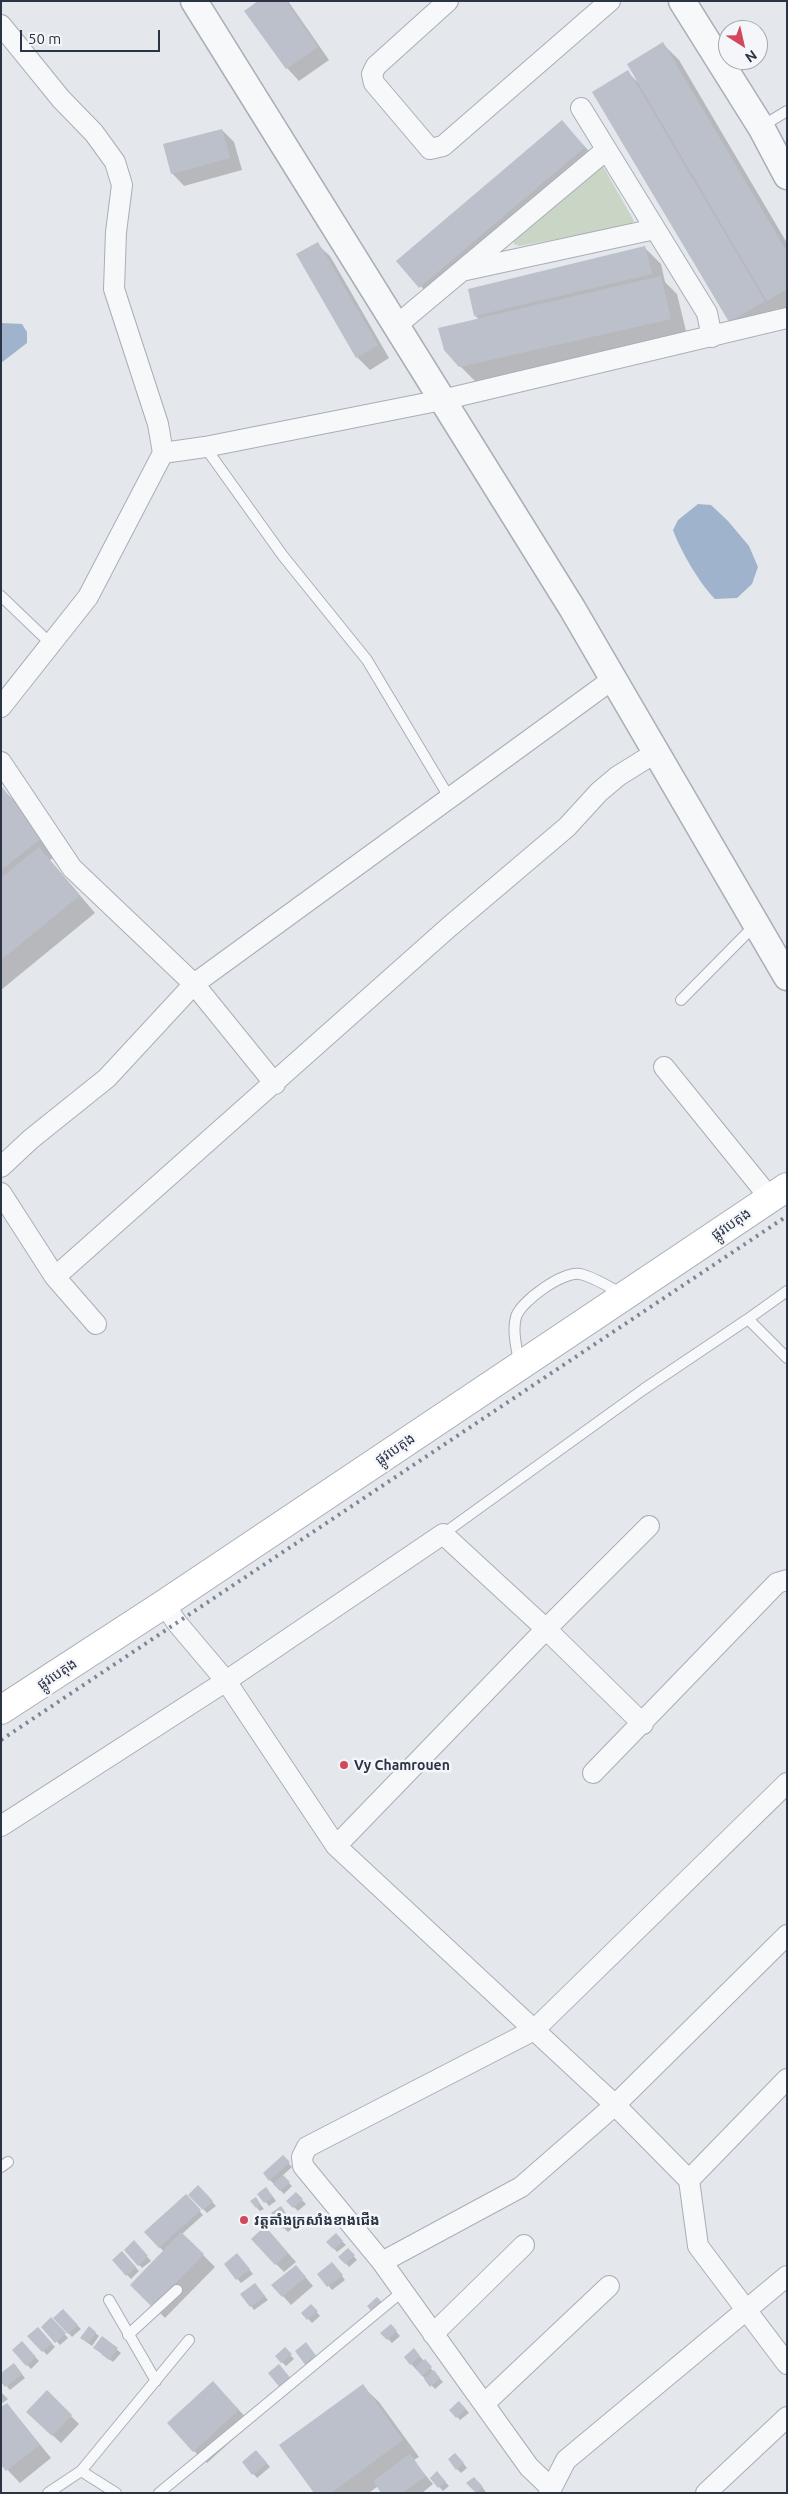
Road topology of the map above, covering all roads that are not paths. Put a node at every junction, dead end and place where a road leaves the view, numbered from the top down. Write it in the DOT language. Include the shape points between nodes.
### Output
graph roads {
  1 [pos="194,1"];
  2 [pos="448,1"];
  3 [pos="610,1"];
  4 [pos="691,4"];
  5 [pos="1,24"];
  6 [pos="581,108"];
  7 [pos="787,111"];
  8 [pos="760,127"];
  9 [pos="606,150"];
  10 [pos="787,176"];
  11 [pos="655,229"];
  12 [pos="461,271"];
  13 [pos="787,318"];
  14 [pos="397,325"];
  15 [pos="712,336"];
  16 [pos="442,400"];
  17 [pos="205,446"];
  18 [pos="163,453"];
  19 [pos="1,596"];
  20 [pos="50,643"];
  21 [pos="613,679"];
  22 [pos="1,707"];
  23 [pos="655,752"];
  24 [pos="1,762"];
  25 [pos="449,798"];
  26 [pos="755,925"];
  27 [pos="787,977"];
  28 [pos="194,984"];
  29 [pos="680,1000"];
  30 [pos="664,1067"];
  31 [pos="275,1084"];
  32 [pos="1,1167"];
  33 [pos="1,1193"];
  34 [pos="779,1193"];
  35 [pos="55,1277"];
  36 [pos="787,1292"];
  37 [pos="625,1295"];
  38 [pos="748,1319"];
  39 [pos="96,1324"];
  40 [pos="787,1358"];
  41 [pos="519,1366"];
  42 [pos="649,1526"];
  43 [pos="443,1534"];
  44 [pos="787,1580"];
  45 [pos="164,1604"];
  46 [pos="546,1629"];
  47 [pos="226,1680"];
  48 [pos="1,1710"];
  49 [pos="643,1724"];
  50 [pos="593,1773"];
  51 [pos="787,1783"];
  52 [pos="1,1826"];
  53 [pos="336,1846"];
  54 [pos="787,1935"];
  55 [pos="534,2030"];
  56 [pos="787,2079"];
  57 [pos="615,2106"];
  58 [pos="690,2180"];
  59 [pos="524,2245"];
  60 [pos="382,2262"];
  61 [pos="787,2276"];
  62 [pos="609,2286"];
  63 [pos="177,2290"];
  64 [pos="403,2291"];
  65 [pos="109,2300"];
  66 [pos="747,2310"];
  67 [pos="433,2334"];
  68 [pos="128,2335"];
  69 [pos="190,2340"];
  70 [pos="787,2364"];
  71 [pos="156,2381"];
  72 [pos="484,2404"];
  73 [pos="787,2417"];
  74 [pos="81,2471"];
  75 [pos="550,2490"];
  76 [pos="48,2493"];
  77 [pos="116,2493"];
  78 [pos="159,2493"];
  79 [pos="706,2493"];
  1 -- 14 [label="street"];
  2 -- 3 [label="street" via="376,66 372,74 374,83 430,148 444,146"];
  4 -- 8 [label="street"];
  5 -- 18 [label="street" via="115,162 122,185 114,289 158,424"];
  6 -- 9 [label="street"];
  7 -- 8 [label="lane"];
  8 -- 10 [label="street"];
  9 -- 11 [label="street"];
  9 -- 12 [label="street"];
  11 -- 12 [label="street"];
  11 -- 15 [label="street" via="707,313"];
  12 -- 14 [label="street"];
  13 -- 15 [label="street"];
  14 -- 16 [label="street"];
  15 -- 16 [label="street"];
  16 -- 17 [label="street"];
  16 -- 21 [label="street"];
  17 -- 18 [label="street"];
  17 -- 25 [label="lane" via="283,556 367,660"];
  18 -- 20 [label="street" via="88,597"];
  19 -- 20 [label="lane"];
  20 -- 22 [label="street"];
  21 -- 23 [label="street"];
  21 -- 25 [label="street"];
  23 -- 26 [label="street"];
  23 -- 31 [label="street" via="599,792 567,827 449,927"];
  24 -- 28 [label="street" via="72,868"];
  25 -- 28 [label="street"];
  26 -- 27 [label="street"];
  26 -- 29 [label="lane"];
  28 -- 31 [label="street"];
  28 -- 32 [label="street" via="107,1078"];
  30 -- 34 [label="street"];
  31 -- 35 [label="street"];
  33 -- 35 [label="street"];
  34 -- 37 [label="main road, ផ្លូវបេតុង"];
  35 -- 39 [label="street"];
  36 -- 38 [label="lane"];
  37 -- 41 [label="main road, ផ្លូវបេតុង"];
  37 -- 41 [label="lane" via="578,1274 556,1280 530,1298 516,1315 514,1324"];
  38 -- 40 [label="lane"];
  38 -- 43 [label="lane" via="644,1389"];
  41 -- 45 [label="main road, ផ្លូវបេតុង"];
  42 -- 46 [label="street"];
  43 -- 46 [label="street"];
  43 -- 47 [label="street"];
  44 -- 49 [label="street" via="777,1583"];
  45 -- 47 [label="street"];
  45 -- 48 [label="main road, ផ្លូវបេតុង"];
  46 -- 49 [label="street"];
  46 -- 53 [label="street"];
  47 -- 52 [label="street"];
  47 -- 53 [label="street"];
  49 -- 50 [label="street"];
  51 -- 55 [label="street"];
  53 -- 55 [label="street"];
  54 -- 57 [label="street"];
  55 -- 57 [label="street"];
  55 -- 60 [label="street" via="306,2147 303,2166"];
  56 -- 58 [label="street"];
  57 -- 58 [label="street"];
  57 -- 60 [label="street" via="521,2187"];
  58 -- 66 [label="street" via="698,2246"];
  59 -- 67 [label="street"];
  60 -- 64 [label="street"];
  61 -- 66 [label="street"];
  62 -- 72 [label="street"];
  63 -- 68 [label="lane"];
  64 -- 67 [label="street"];
  64 -- 78 [label="lane"];
  65 -- 68 [label="lane"];
  66 -- 70 [label="street"];
  66 -- 75 [label="street" via="566,2460"];
  67 -- 72 [label="street"];
  68 -- 71 [label="lane"];
  69 -- 71 [label="lane"];
  71 -- 74 [label="lane"];
  72 -- 75 [label="street"];
  73 -- 79 [label="street"];
  74 -- 76 [label="lane"];
  74 -- 77 [label="lane"];
}
